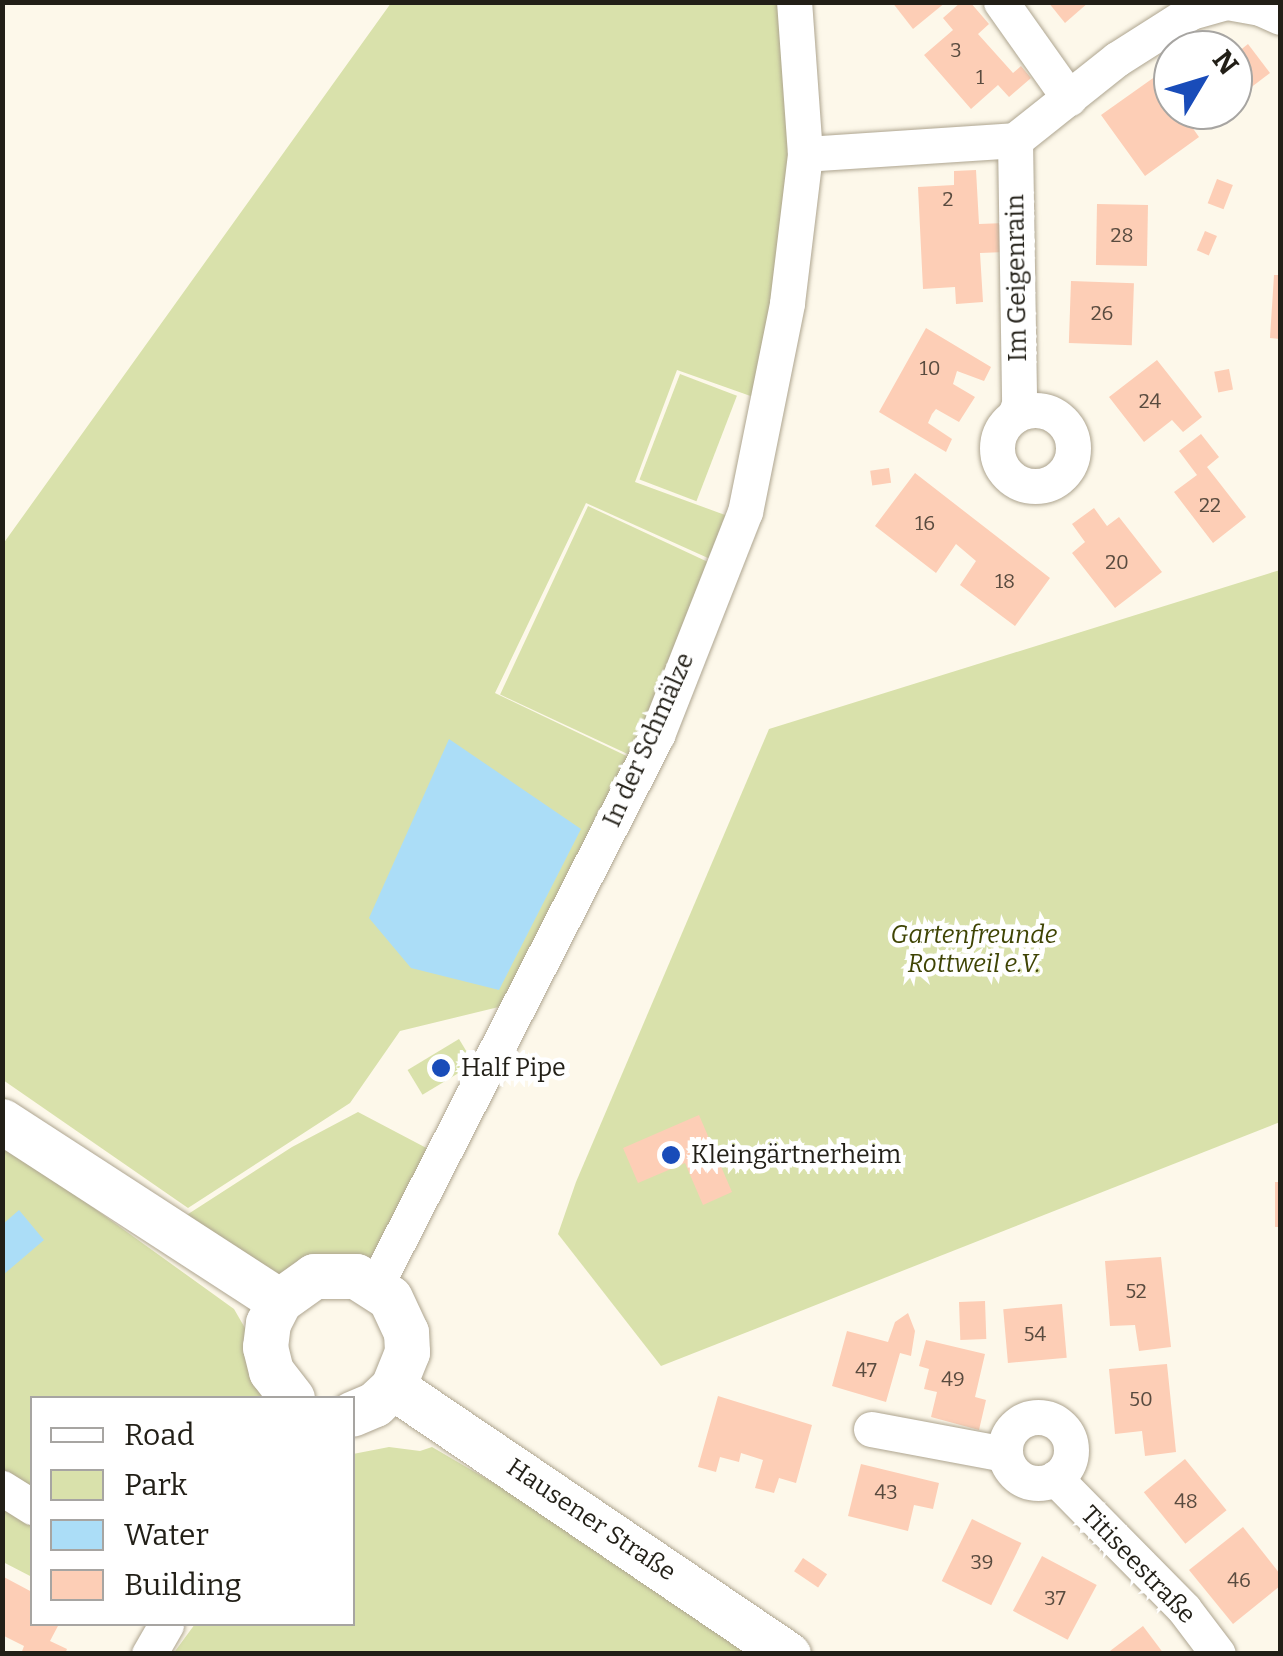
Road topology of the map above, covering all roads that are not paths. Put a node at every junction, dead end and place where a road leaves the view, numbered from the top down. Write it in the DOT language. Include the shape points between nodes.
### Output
graph roads {
  1 [pos="794,2"];
  2 [pos="1001,2"];
  3 [pos="1226,2"];
  4 [pos="1280,17"];
  5 [pos="1069,98"];
  6 [pos="1015,140"];
  7 [pos="805,154"];
  8 [pos="1016,415"];
  9 [pos="2,1120"];
  10 [pos="376,1285"];
  11 [pos="279,1301"];
  12 [pos="393,1387"];
  13 [pos="290,1396"];
  14 [pos="355,1413"];
  15 [pos="870,1429"];
  16 [pos="1005,1454"];
  17 [pos="1055,1478"];
  18 [pos="2,1488"];
  19 [pos="30,1506"];
  20 [pos="165,1626"];
  21 [pos="149,1654"];
  22 [pos="788,1654"];
  23 [pos="1218,1654"];
  1 -- 7 [label="street, In der Schmälze"];
  2 -- 5 [label="street"];
  3 -- 4 [label="street"];
  3 -- 5 [label="street" via="1192,12 1117,58"];
  5 -- 6 [label="street"];
  6 -- 7 [label="street"];
  6 -- 8 [label="street, Im Geigenrain"];
  7 -- 10 [label="street, In der Schmälze" via="787,303 745,512 657,735"];
  9 -- 11 [label="main road"];
  10 -- 11 [label="main road" via="356,1276 314,1276"];
  10 -- 12 [label="main road" via="406,1332 407,1352"];
  11 -- 13 [label="main road" via="265,1348 271,1372"];
  12 -- 14 [label="main road"];
  12 -- 22 [label="main road, Hausener Straße"];
  15 -- 16 [label="street"];
  16 -- 17 [label="street" via="1024,1480"];
  16 -- 17 [label="street" via="1016,1424 1048,1418 1065,1430 1072,1451"];
  17 -- 23 [label="street, Titiseestraße" via="1184,1609"];
  18 -- 19 [label="street"];
  20 -- 21 [label="street"];
}
